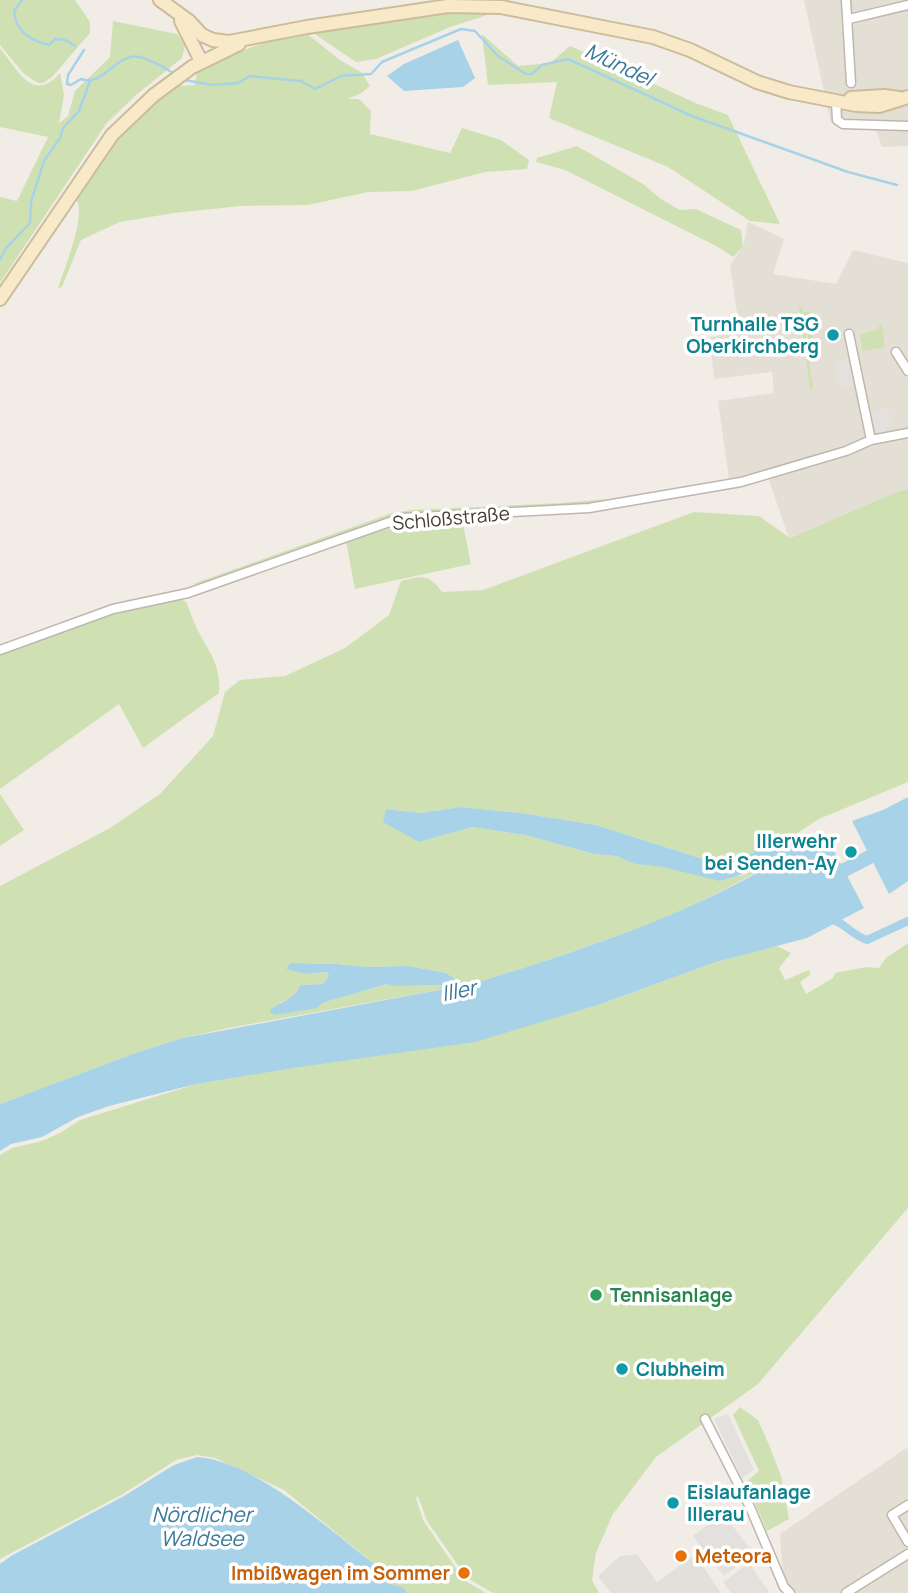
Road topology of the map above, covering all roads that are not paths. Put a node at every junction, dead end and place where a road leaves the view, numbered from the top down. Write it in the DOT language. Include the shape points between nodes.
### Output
graph roads {
  1 [pos="160,0"];
  2 [pos="846,0"];
  3 [pos="908,5"];
  4 [pos="176,12"];
  5 [pos="849,19"];
  6 [pos="202,34"];
  7 [pos="248,39"];
  8 [pos="201,62"];
  9 [pos="850,83"];
  10 [pos="905,98"];
  11 [pos="836,100"];
  12 [pos="908,126"];
  13 [pos="0,299"];
  14 [pos="849,334"];
  15 [pos="896,352"];
  16 [pos="908,371"];
  17 [pos="908,433"];
  18 [pos="871,440"];
  19 [pos="0,650"];
  20 [pos="705,1419"];
  21 [pos="908,1505"];
  22 [pos="908,1542"];
  23 [pos="908,1554"];
  24 [pos="788,1593"];
  25 [pos="846,1593"];
  1 -- 4 [label="main road"];
  2 -- 5 [label="street"];
  3 -- 5 [label="street"];
  4 -- 6 [label="main road"];
  4 -- 8 [label="main road"];
  5 -- 9 [label="street"];
  6 -- 7 [label="main road" via="229,42"];
  6 -- 8 [label="main road"];
  7 -- 8 [label="main road"];
  7 -- 11 [label="main road" via="435,8 501,6 653,37 757,82"];
  8 -- 13 [label="main road" via="132,114 112,135"];
  10 -- 11 [label="main road" via="879,106"];
  11 -- 12 [label="street" via="837,120 843,124"];
  14 -- 18 [label="street"];
  15 -- 16 [label="street"];
  17 -- 18 [label="street, Schloßstraße"];
  18 -- 19 [label="street, Schloßstraße" via="741,482 589,508 401,519 188,593 113,609"];
  20 -- 24 [label="street"];
  21 -- 22 [label="street" via="892,1515"];
  23 -- 25 [label="street"];
}
